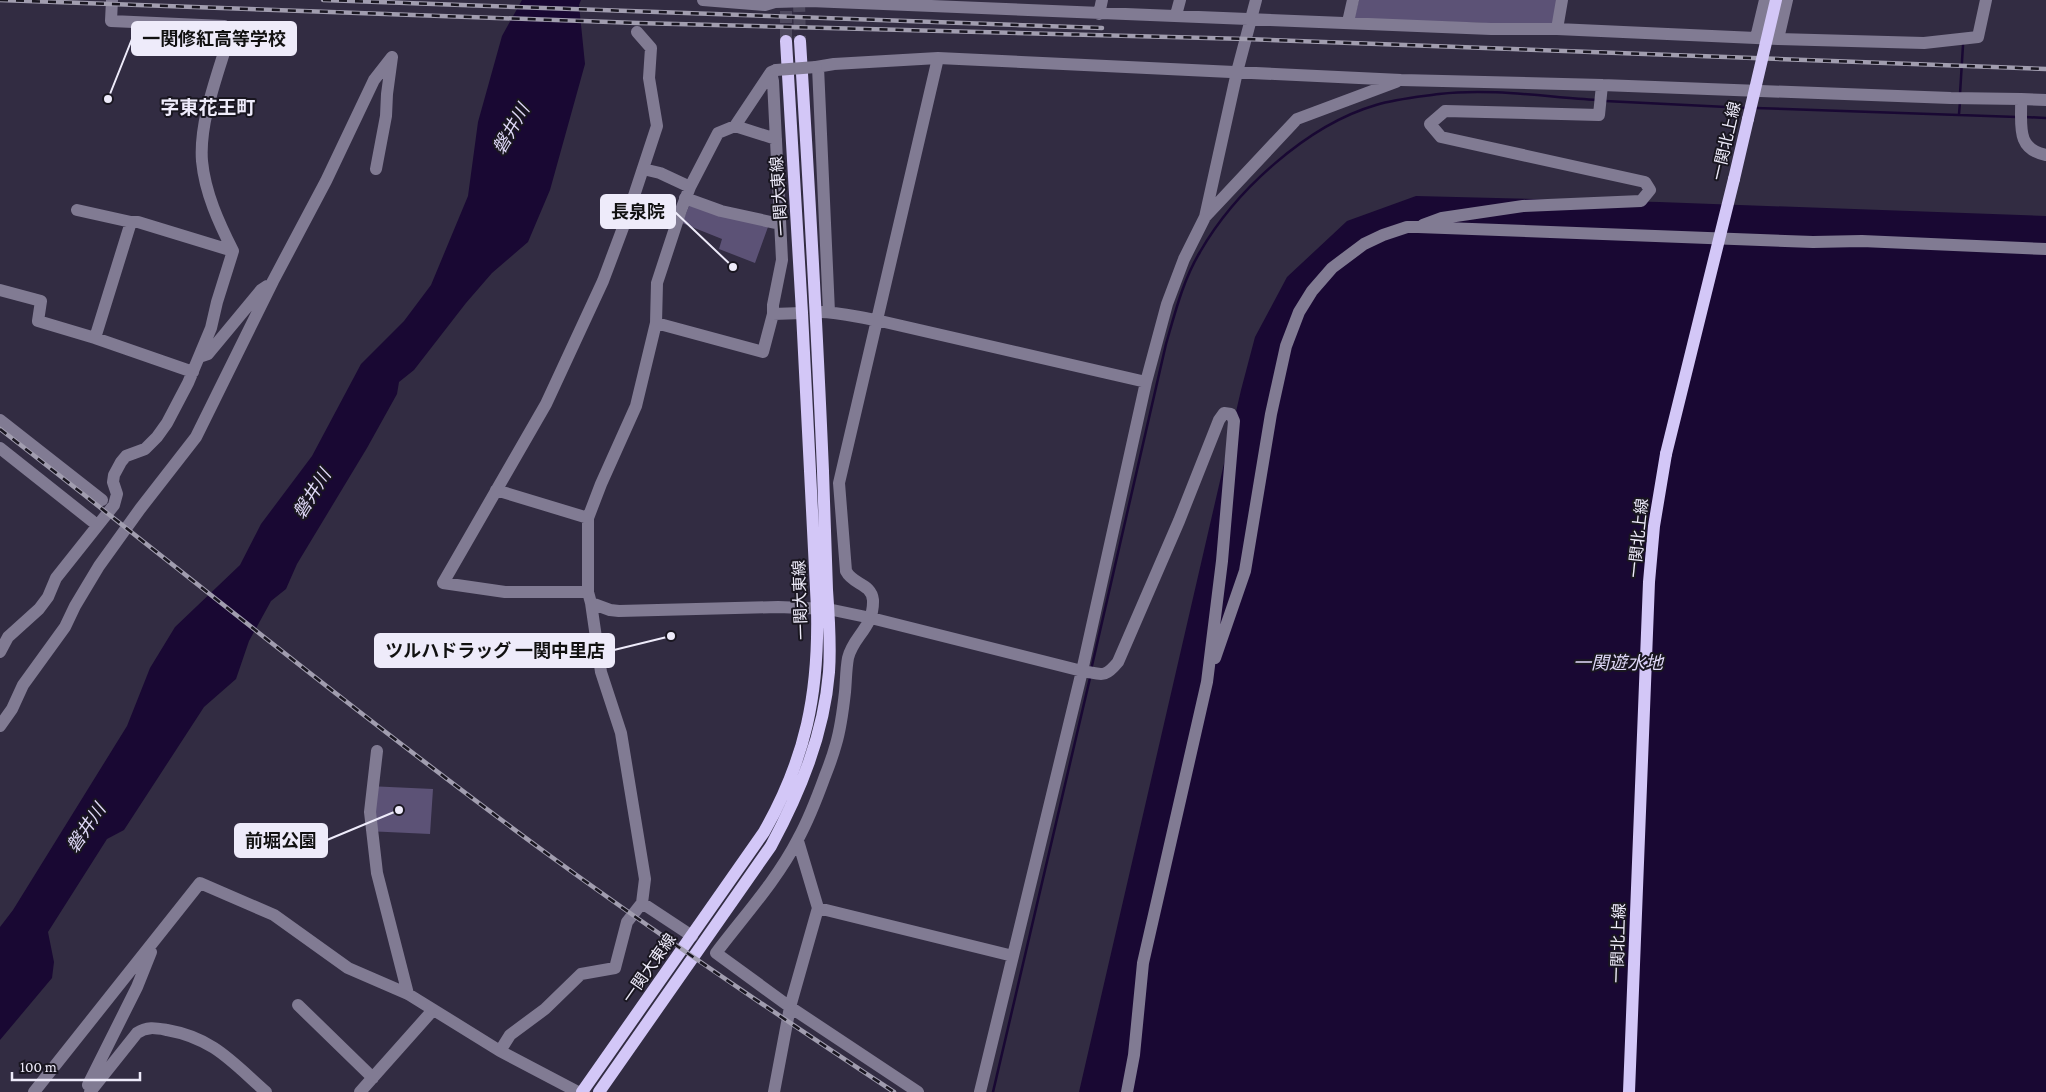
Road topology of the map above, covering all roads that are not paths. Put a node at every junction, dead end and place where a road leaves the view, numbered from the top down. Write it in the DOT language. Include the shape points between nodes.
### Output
graph roads {
  1 [pos="112,0"];
  2 [pos="703,0"];
  3 [pos="810,0"];
  4 [pos="1102,0"];
  5 [pos="1180,0"];
  6 [pos="1256,0"];
  7 [pos="1353,0"];
  8 [pos="1562,0"];
  9 [pos="1765,0"];
  10 [pos="1776,0"];
  11 [pos="1787,0"];
  12 [pos="1986,0"];
  13 [pos="775,1"];
  14 [pos="876,2"];
  15 [pos="952,3"];
  16 [pos="1027,5"];
  17 [pos="1099,14"];
  18 [pos="1176,15"];
  19 [pos="1252,19"];
  20 [pos="1348,22"];
  21 [pos="1556,29"];
  22 [pos="637,32"];
  23 [pos="1756,38"];
  24 [pos="1778,39"];
  25 [pos="786,40"];
  26 [pos="800,41"];
  27 [pos="938,58"];
  28 [pos="816,67"];
  29 [pos="774,71"];
  30 [pos="1237,72"];
  31 [pos="1401,80"];
  32 [pos="1602,88"];
  33 [pos="2046,100"];
  34 [pos="2021,104"];
  35 [pos="734,126"];
  36 [pos="776,139"];
  37 [pos="2046,155"];
  38 [pos="376,169"];
  39 [pos="643,169"];
  40 [pos="687,193"];
  41 [pos="78,210"];
  42 [pos="1205,217"];
  43 [pos="130,222"];
  44 [pos="780,224"];
  45 [pos="1418,228"];
  46 [pos="2046,248"];
  47 [pos="234,252"];
  48 [pos="273,281"];
  49 [pos="0,290"];
  50 [pos="822,312"];
  51 [pos="802,313"];
  52 [pos="773,314"];
  53 [pos="876,320"];
  54 [pos="656,323"];
  55 [pos="95,338"];
  56 [pos="199,357"];
  57 [pos="192,372"];
  58 [pos="1146,382"];
  59 [pos="0,420"];
  60 [pos="0,448"];
  61 [pos="496,490"];
  62 [pos="102,500"];
  63 [pos="588,518"];
  64 [pos="92,521"];
  65 [pos="590,598"];
  66 [pos="822,609"];
  67 [pos="871,618"];
  68 [pos="0,652"];
  69 [pos="1084,671"];
  70 [pos="1207,682"];
  71 [pos="0,726"];
  72 [pos="377,751"];
  73 [pos="798,841"];
  74 [pos="642,903"];
  75 [pos="818,908"];
  76 [pos="692,936"];
  77 [pos="157,938"];
  78 [pos="1014,956"];
  79 [pos="408,994"];
  80 [pos="298,1005"];
  81 [pos="790,1007"];
  82 [pos="433,1010"];
  83 [pos="500,1050"];
  84 [pos="373,1078"];
  85 [pos="34,1092"];
  86 [pos="85,1092"];
  87 [pos="90,1092"];
  88 [pos="266,1092"];
  89 [pos="360,1092"];
  90 [pos="578,1092"];
  91 [pos="582,1092"];
  92 [pos="599,1092"];
  93 [pos="774,1092"];
  94 [pos="918,1092"];
  95 [pos="980,1092"];
  96 [pos="1127,1092"];
  97 [pos="1629,1092"];
  1 -- 47 [label="street" via="111,21 224,26 228,40 205,125 202,160 212,203"];
  2 -- 13 [label="street" via="765,5"];
  3 -- 13 [label="street"];
  3 -- 14 [label="street"];
  4 -- 17 [label="street"];
  5 -- 18 [label="street"];
  6 -- 19 [label="street"];
  7 -- 20 [label="street"];
  8 -- 21 [label="street"];
  9 -- 23 [label="street"];
  10 -- 97 [label="main road, 一関北上線, bridge" via="1666,454 1654,526 1649,582"];
  11 -- 24 [label="street"];
  12 -- 24 [label="street" via="1978,38 1924,43"];
  14 -- 15 [label="street"];
  15 -- 16 [label="street"];
  16 -- 17 [label="street"];
  17 -- 18 [label="street"];
  18 -- 19 [label="street"];
  19 -- 20 [label="street"];
  19 -- 30 [label="street"];
  20 -- 21 [label="street"];
  21 -- 23 [label="street"];
  22 -- 39 [label="street" via="651,48 649,78 658,120"];
  23 -- 24 [label="street"];
  25 -- 51 [label="main road, 一関大東線"];
  26 -- 50 [label="main road, 一関大東線"];
  27 -- 28 [label="street"];
  27 -- 30 [label="street"];
  27 -- 53 [label="street"];
  28 -- 29 [label="street, bridge"];
  28 -- 50 [label="street"];
  29 -- 35 [label="street"];
  29 -- 36 [label="street"];
  30 -- 31 [label="street"];
  30 -- 42 [label="street"];
  31 -- 32 [label="street"];
  31 -- 42 [label="street" via="1297,119"];
  32 -- 34 [label="street" via="1970,98"];
  32 -- 45 [label="street" via="1599,115 1445,111 1430,124 1442,137 1645,182 1650,190 1641,201 1523,206 1442,218"];
  33 -- 34 [label="street"];
  34 -- 37 [label="street" via="2025,144 2036,153"];
  35 -- 36 [label="street"];
  35 -- 40 [label="street" via="718,133"];
  36 -- 44 [label="street"];
  38 -- 48 [label="street" via="392,57 374,80"];
  39 -- 40 [label="street" via="660,174"];
  39 -- 61 [label="street" via="588,313 546,404"];
  40 -- 44 [label="street" via="721,211"];
  40 -- 54 [label="street" via="657,283"];
  41 -- 43 [label="street"];
  42 -- 58 [label="street" via="1166,304"];
  43 -- 47 [label="street"];
  43 -- 55 [label="street"];
  44 -- 52 [label="street" via="782,260"];
  45 -- 46 [label="street"];
  45 -- 70 [label="street" via="1407,227 1364,244 1332,268 1299,312 1286,346 1271,414 1245,571"];
  47 -- 56 [label="street"];
  48 -- 56 [label="street" via="261,290 208,354"];
  48 -- 71 [label="street" via="196,437 99,566 65,627 23,685"];
  49 -- 55 [label="street" via="41,301 38,321"];
  50 -- 53 [label="street"];
  50 -- 66 [label="main road, 一関大東線"];
  51 -- 52 [label="street"];
  51 -- 66 [label="main road, 一関大東線"];
  52 -- 54 [label="street" via="762,352"];
  53 -- 58 [label="street"];
  53 -- 67 [label="street" via="840,483 846,571 850,578 870,592 873,600"];
  54 -- 63 [label="street" via="636,406"];
  55 -- 57 [label="street"];
  56 -- 57 [label="street"];
  57 -- 68 [label="street" via="157,437 145,449 126,456 121,462 114,475 117,494 114,505 56,578 48,597 8,637"];
  58 -- 69 [label="street"];
  59 -- 62 [label="street"];
  60 -- 64 [label="street"];
  61 -- 63 [label="street"];
  61 -- 65 [label="street" via="443,584"];
  63 -- 65 [label="street"];
  65 -- 66 [label="street" via="610,610 619,611"];
  65 -- 74 [label="street" via="601,672 621,733 645,876"];
  66 -- 67 [label="street"];
  66 -- 76 [label="main road, 一関大東線" via="815,684 795,768 781,803 764,832"];
  66 -- 92 [label="main road, 一関大東線" via="829,672 813,753 788,814 771,846"];
  67 -- 69 [label="street"];
  67 -- 73 [label="street" via="851,649 836,746"];
  69 -- 70 [label="street" via="1100,675 1109,673 1118,662 1224,412 1231,414 1234,421"];
  69 -- 78 [label="street"];
  70 -- 96 [label="street" via="1143,963 1134,1056"];
  72 -- 79 [label="street" via="370,812 377,872"];
  73 -- 75 [label="street"];
  73 -- 81 [label="street" via="716,953"];
  74 -- 76 [label="street"];
  74 -- 83 [label="street" via="627,922 615,968 581,974 545,1009 510,1035"];
  75 -- 78 [label="street"];
  75 -- 81 [label="street"];
  76 -- 91 [label="main road, 一関大東線"];
  77 -- 79 [label="street" via="203,883 274,915 348,968"];
  77 -- 85 [label="street"];
  77 -- 86 [label="street" via="137,987"];
  78 -- 95 [label="street"];
  79 -- 82 [label="street"];
  80 -- 84 [label="street"];
  81 -- 93 [label="street"];
  81 -- 94 [label="street"];
  82 -- 83 [label="street"];
  82 -- 84 [label="street"];
  83 -- 90 [label="street"];
  84 -- 89 [label="street"];
  87 -- 88 [label="street" via="137,1033 152,1028 204,1041"];
}
